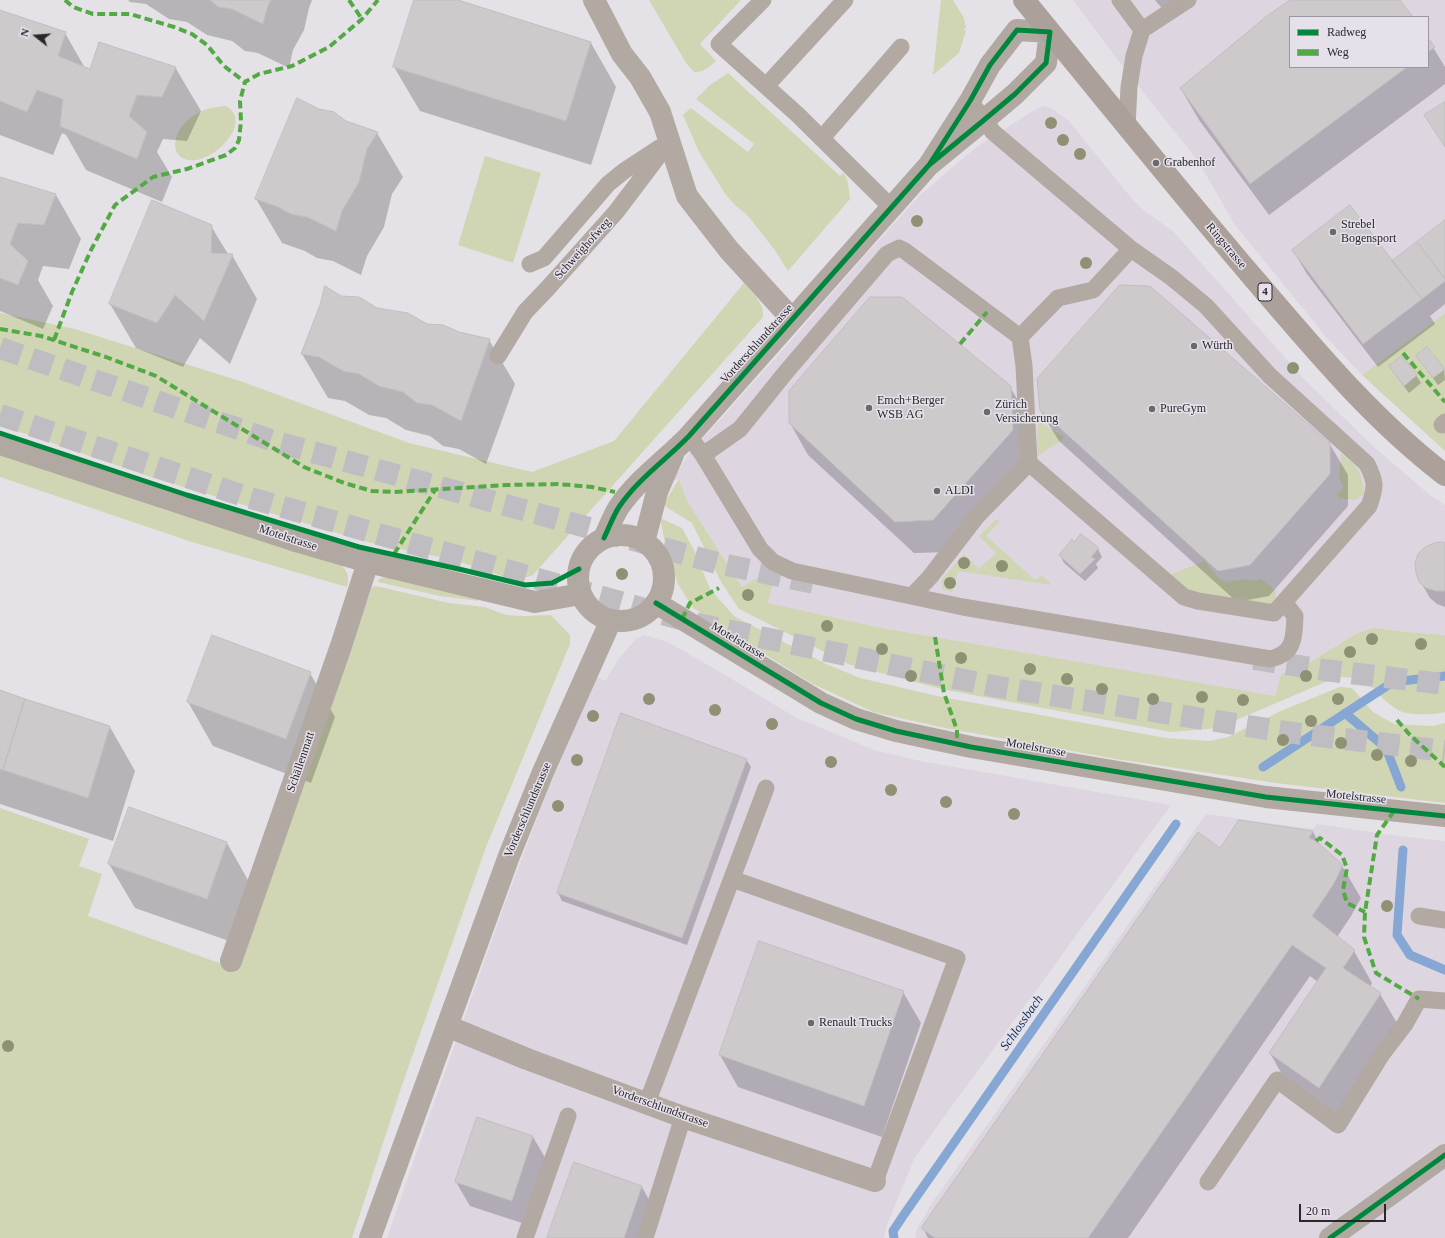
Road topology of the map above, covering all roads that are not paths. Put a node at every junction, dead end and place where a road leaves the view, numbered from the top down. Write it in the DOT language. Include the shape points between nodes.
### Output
graph roads {
  1 [pos="594,0"];
  2 [pos="763,0"];
  3 [pos="845,0"];
  4 [pos="1024,0"];
  5 [pos="1120,0"];
  6 [pos="1188,0"];
  7 [pos="1142,30"];
  8 [pos="1050,32"];
  9 [pos="901,47"];
  10 [pos="766,86"];
  11 [pos="970,101"];
  12 [pos="984,120"];
  13 [pos="1127,127"];
  14 [pos="822,138"];
  15 [pos="669,142"];
  16 [pos="929,165"];
  17 [pos="891,207"];
  18 [pos="1131,249"];
  19 [pos="530,264"];
  20 [pos="792,319"];
  21 [pos="1020,337"];
  22 [pos="498,356"];
  23 [pos="682,443"];
  24 [pos="0,444"];
  25 [pos="703,455"];
  26 [pos="1029,463"];
  27 [pos="1445,475"];
  28 [pos="604,538"];
  29 [pos="644,542"];
  30 [pos="368,562"];
  31 [pos="581,594"];
  32 [pos="912,596"];
  33 [pos="1284,602"];
  34 [pos="656,603"];
  35 [pos="611,620"];
  36 [pos="766,788"];
  37 [pos="1445,816"];
  38 [pos="732,879"];
  39 [pos="1420,916"];
  40 [pos="1445,920"];
  41 [pos="231,961"];
  42 [pos="1445,1001"];
  43 [pos="447,1026"];
  44 [pos="647,1103"];
  45 [pos="568,1116"];
  46 [pos="683,1117"];
  47 [pos="1445,1155"];
  48 [pos="875,1181"];
  49 [pos="1208,1182"];
  50 [pos="370,1238"];
  51 [pos="525,1238"];
  52 [pos="645,1238"];
  53 [pos="1330,1238"];
  1 -- 15 [label="street" via="622,54 640,77 660,112"];
  2 -- 10 [label="lane" via="719,44"];
  3 -- 10 [label="lane"];
  4 -- 8 [label="main road, Ringstrasse / 4"];
  5 -- 7 [label="lane"];
  6 -- 7 [label="lane"];
  7 -- 13 [label="lane" via="1129,86"];
  8 -- 11 [label="street, Vorderschlundstrasse" via="1017,30 990,66"];
  8 -- 12 [label="street, Vorderschlundstrasse" via="1046,62"];
  8 -- 13 [label="main road, Ringstrasse / 4"];
  9 -- 14 [label="lane"];
  10 -- 14 [label="lane"];
  11 -- 12 [label="lane"];
  11 -- 16 [label="street, Vorderschlundstrasse"];
  12 -- 16 [label="street, Vorderschlundstrasse"];
  12 -- 18 [label="lane" via="993,132"];
  13 -- 27 [label="main road, Ringstrasse / 4" via="1182,195 1348,387 1411,448"];
  14 -- 17 [label="lane"];
  15 -- 19 [label="lane" via="608,184 544,258"];
  15 -- 20 [label="street" via="687,196 729,250"];
  15 -- 22 [label="lane, Schweighofweg" via="616,212 525,312"];
  16 -- 17 [label="street, Vorderschlundstrasse"];
  17 -- 20 [label="street, Vorderschlundstrasse"];
  18 -- 21 [label="lane" via="1093,290 1058,298"];
  18 -- 33 [label="lane" via="1206,306 1270,376 1367,464 1373,477 1375,492 1369,506"];
  20 -- 23 [label="street, Vorderschlundstrasse"];
  21 -- 25 [label="lane" via="899,248 888,254 740,429"];
  21 -- 26 [label="lane"];
  23 -- 25 [label="lane"];
  23 -- 28 [label="street, Vorderschlundstrasse" via="642,479 618,508"];
  23 -- 29 [label="street, Vorderschlundstrasse" via="657,492"];
  24 -- 30 [label="street, Motelstrasse" via="292,540"];
  25 -- 32 [label="lane" via="760,549 773,562 792,571"];
  26 -- 32 [label="lane" via="977,516"];
  26 -- 33 [label="lane" via="1184,596 1198,601 1274,613"];
  28 -- 29 [label="street" via="632,536"];
  28 -- 31 [label="street" via="593,545 584,556 578,581"];
  29 -- 34 [label="street" via="656,554 663,570 663,587"];
  30 -- 31 [label="street, Motelstrasse" via="535,602"];
  30 -- 41 [label="street, Schällenmatt"];
  31 -- 35 [label="street" via="588,606"];
  32 -- 33 [label="lane" via="1270,659 1280,657 1289,649 1294,634 1295,616"];
  34 -- 35 [label="street" via="644,614 628,620"];
  34 -- 37 [label="street, Motelstrasse" via="821,703 856,719 896,731 971,747 1266,797"];
  35 -- 43 [label="street, Vorderschlundstrasse" via="543,772 509,856"];
  36 -- 38 [label="lane"];
  38 -- 44 [label="lane"];
  38 -- 48 [label="lane" via="957,958"];
  39 -- 40 [label="lane"];
  42 -- 49 [label="lane" via="1419,999 1338,1125 1277,1080"];
  43 -- 44 [label="street, Vorderschlundstrasse"];
  43 -- 50 [label="street, Vorderschlundstrasse"];
  44 -- 46 [label="street, Vorderschlundstrasse"];
  45 -- 51 [label="lane"];
  46 -- 48 [label="street, Vorderschlundstrasse"];
  46 -- 52 [label="lane"];
  47 -- 53 [label="street"];
}
